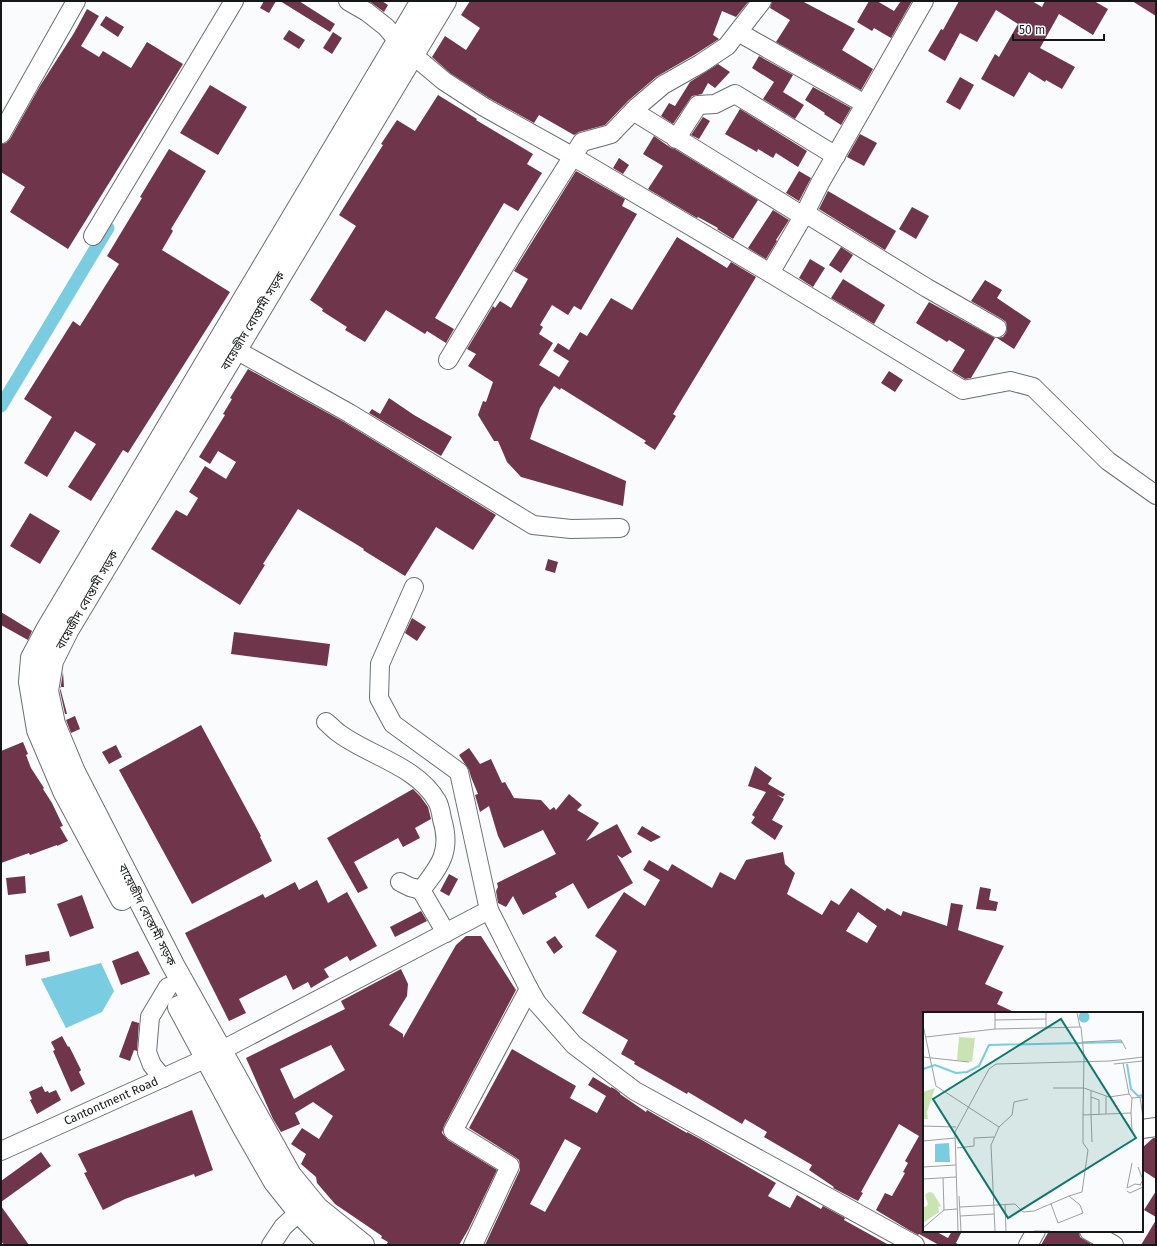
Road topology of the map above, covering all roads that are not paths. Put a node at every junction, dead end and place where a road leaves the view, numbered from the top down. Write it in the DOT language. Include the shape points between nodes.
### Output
graph roads {
  1 [pos="76,1"];
  2 [pos="234,1"];
  3 [pos="348,1"];
  4 [pos="422,1"];
  5 [pos="445,1"];
  6 [pos="762,1"];
  7 [pos="924,1"];
  8 [pos="738,32"];
  9 [pos="406,48"];
  10 [pos="865,104"];
  11 [pos="633,111"];
  12 [pos="1,134"];
  13 [pos="676,139"];
  14 [pos="572,156"];
  15 [pos="836,156"];
  16 [pos="804,215"];
  17 [pos="93,236"];
  18 [pos="770,273"];
  19 [pos="997,328"];
  20 [pos="236,350"];
  21 [pos="448,360"];
  22 [pos="1156,495"];
  23 [pos="620,528"];
  24 [pos="414,587"];
  25 [pos="326,722"];
  26 [pos="400,882"];
  27 [pos="421,890"];
  28 [pos="489,910"];
  29 [pos="446,933"];
  30 [pos="168,986"];
  31 [pos="529,990"];
  32 [pos="214,1054"];
  33 [pos="163,1078"];
  34 [pos="1156,1127"];
  35 [pos="1143,1129"];
  36 [pos="1,1151"];
  37 [pos="299,1212"];
  38 [pos="1035,1232"];
  39 [pos="1091,1232"];
  40 [pos="271,1245"];
  41 [pos="334,1245"];
  42 [pos="363,1245"];
  43 [pos="473,1245"];
  44 [pos="915,1245"];
  45 [pos="1028,1245"];
  46 [pos="1114,1245"];
  1 -- 12 [label="street"];
  2 -- 17 [label="street"];
  3 -- 9 [label="street" via="386,27"];
  4 -- 9 [label="main road, বায়েজীদ বোস্তামী সড়ক"];
  5 -- 9 [label="main road, বায়েজীদ বোস্তামী সড়ক"];
  6 -- 8 [label="street"];
  7 -- 10 [label="street"];
  8 -- 10 [label="street"];
  8 -- 11 [label="street" via="727,46 663,85"];
  9 -- 14 [label="street" via="444,81 484,107"];
  9 -- 20 [label="main road, বায়েজীদ বোস্তামী সড়ক"];
  9 -- 30 [label="main road, বায়েজীদ বোস্তামী সড়ক" via="51,623 32,658 30,682 38,730 64,791"];
  10 -- 15 [label="street"];
  11 -- 13 [label="street"];
  11 -- 14 [label="street" via="611,134 582,142"];
  13 -- 15 [label="street" via="698,104 715,104 735,94"];
  13 -- 16 [label="street"];
  14 -- 18 [label="street"];
  14 -- 21 [label="street"];
  15 -- 16 [label="street"];
  16 -- 18 [label="street"];
  16 -- 19 [label="street"];
  18 -- 22 [label="street" via="963,390 1010,380 1033,387 1108,461"];
  20 -- 23 [label="street" via="349,413 533,525 571,529"];
  20 -- 32 [label="main road, বায়েজীদ বোস্তামী সড়ক" via="68,629 52,661 47,691 54,724 74,772 173,965"];
  24 -- 28 [label="street" via="380,664 379,698 393,724 459,772"];
  25 -- 27 [label="street" via="340,734 399,766 423,784 437,801 447,840 442,861"];
  26 -- 27 [label="street"];
  27 -- 29 [label="street"];
  28 -- 29 [label="street, Cantontment Road"];
  28 -- 31 [label="street"];
  29 -- 32 [label="street, Cantontment Road"];
  30 -- 32 [label="main road, বায়েজীদ বোস্তামী সড়ক"];
  30 -- 33 [label="street" via="150,1017 147,1052 152,1065"];
  31 -- 43 [label="street" via="453,1131 510,1166"];
  31 -- 44 [label="street" via="574,1046 635,1091"];
  32 -- 33 [label="street, Cantontment Road"];
  32 -- 37 [label="main road, বায়েজীদ বোস্তামী সড়ক" via="243,1126 275,1182"];
  32 -- 42 [label="main road, বায়েজীদ বোস্তামী সড়ক" via="290,1175 317,1208"];
  33 -- 36 [label="street, Cantontment Road"];
  34 -- 35 [label="street"];
  37 -- 40 [label="street" via="283,1227"];
  37 -- 41 [label="main road, বায়েজীদ বোস্তামী সড়ক"];
  38 -- 45 [label="street"];
  39 -- 46 [label="street"];
}
